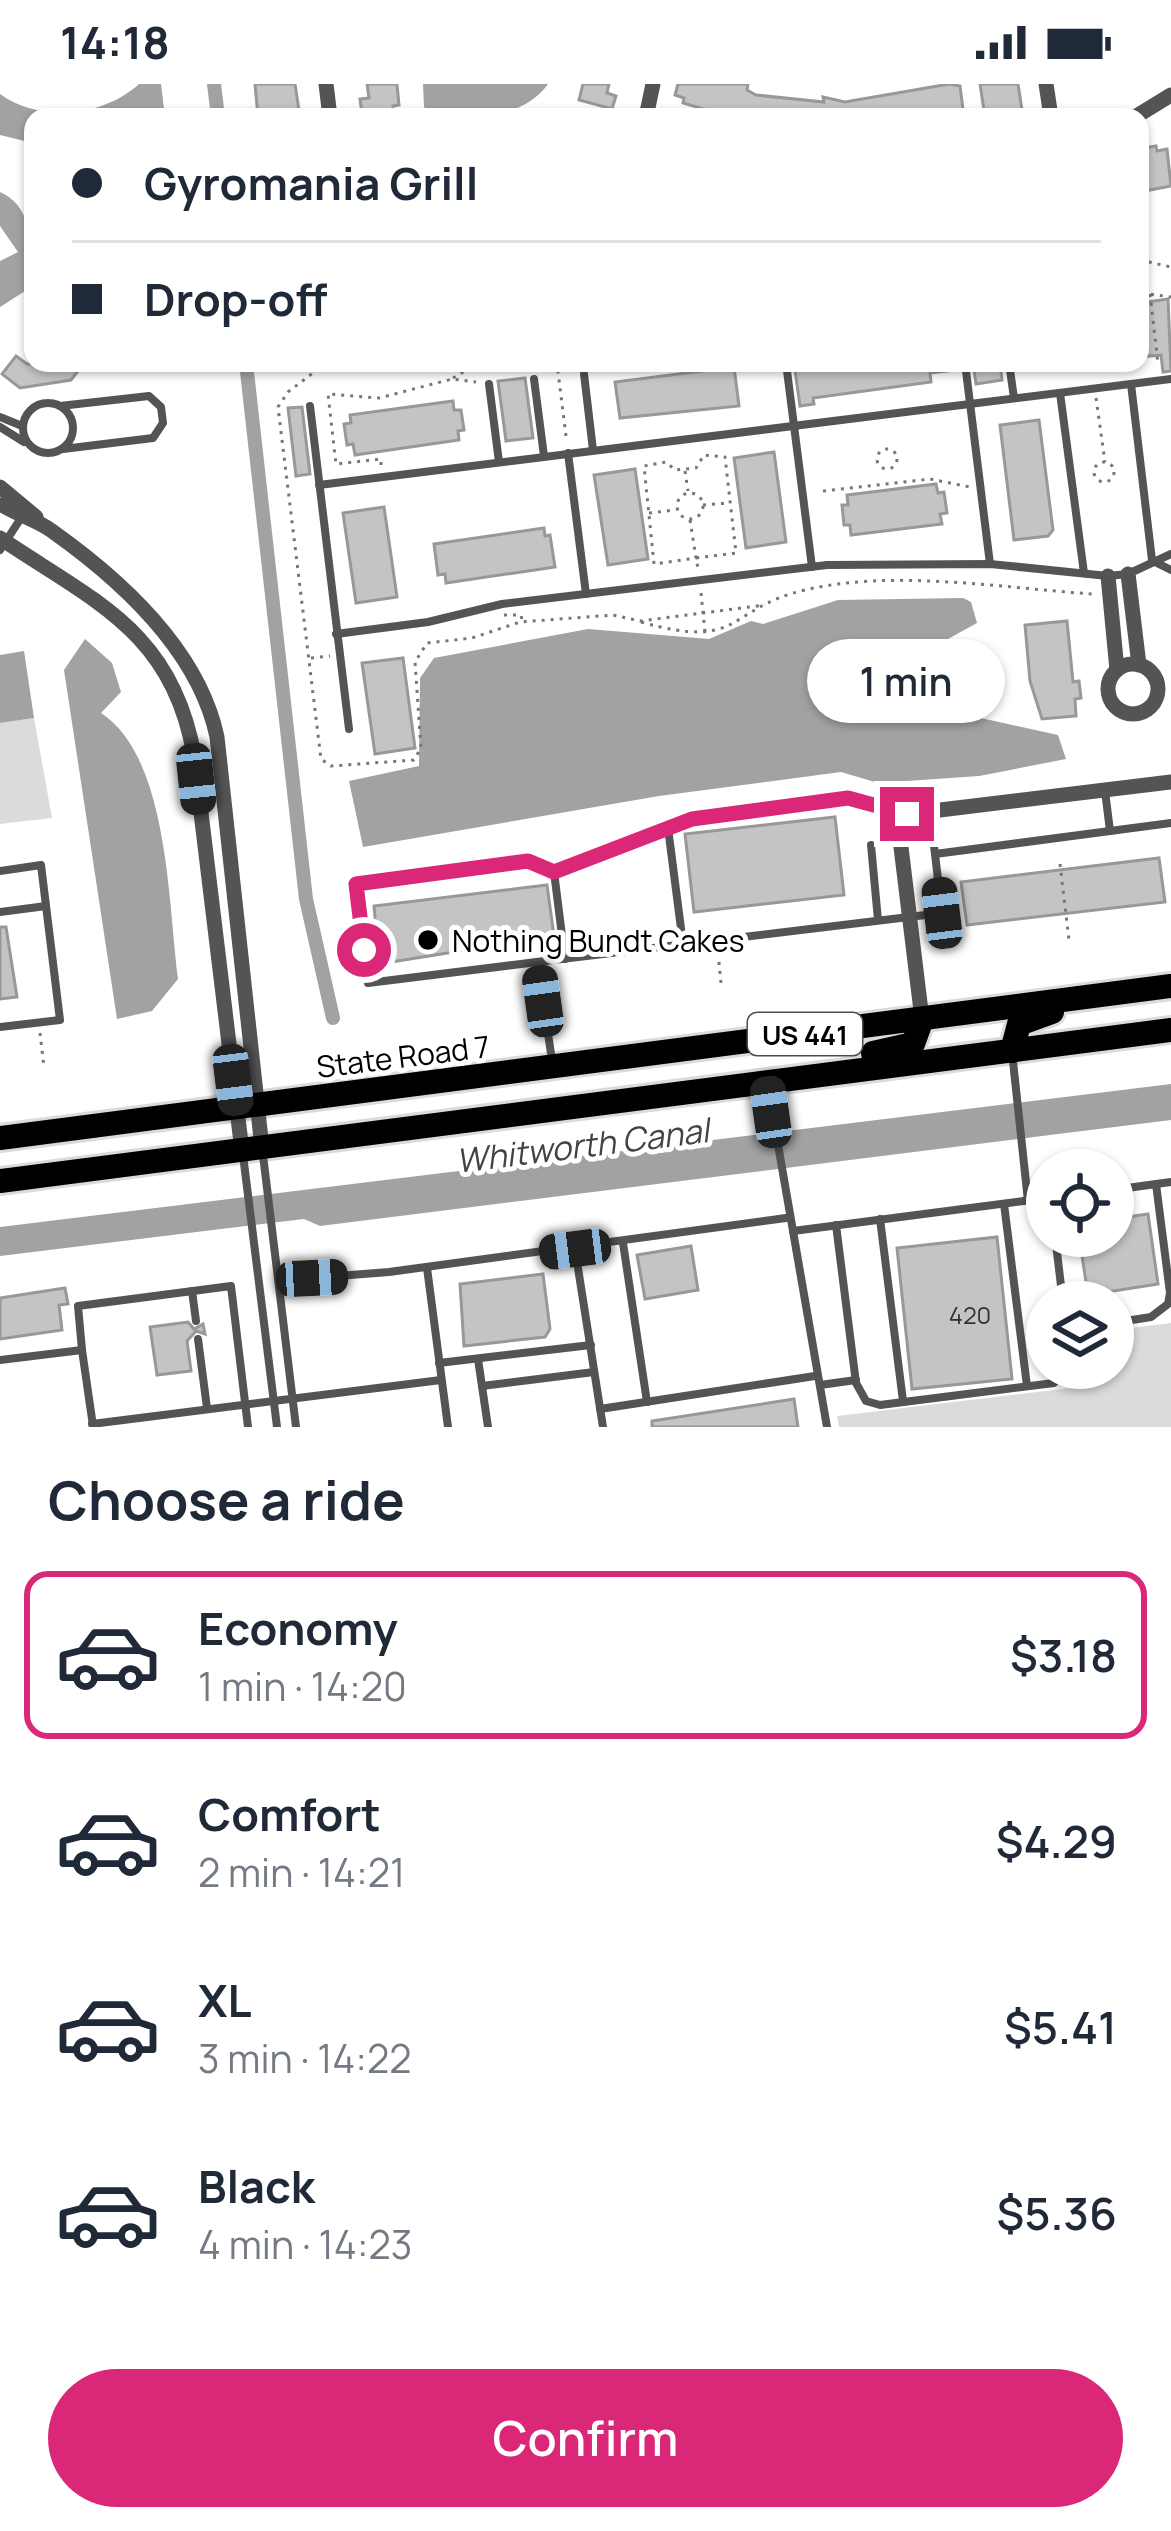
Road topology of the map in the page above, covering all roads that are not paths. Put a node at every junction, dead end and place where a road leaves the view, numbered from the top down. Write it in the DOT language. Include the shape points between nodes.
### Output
graph roads {
  1 [pos="584,372"];
  2 [pos="787,372"];
  3 [pos="965,372"];
  4 [pos="1010,372"];
  5 [pos="534,379"];
  6 [pos="1171,380"];
  7 [pos="489,384"];
  8 [pos="1131,384"];
  9 [pos="1060,393"];
  10 [pos="1013,398"];
  11 [pos="970,404"];
  12 [pos="60,406"];
  13 [pos="310,406"];
  14 [pos="0,417"];
  15 [pos="795,425"];
  16 [pos="22,426"];
  17 [pos="0,427"];
  18 [pos="28,444"];
  19 [pos="63,448"];
  20 [pos="593,450"];
  21 [pos="568,453"];
  22 [pos="544,456"];
  23 [pos="500,462"];
  24 [pos="319,484"];
  25 [pos="0,487"];
  26 [pos="2,506"];
  27 [pos="24,512"];
  28 [pos="1,546"];
  29 [pos="1171,554"];
  30 [pos="1152,560"];
  31 [pos="990,564"];
  32 [pos="812,566"];
  33 [pos="1171,570"];
  34 [pos="1084,573"];
  35 [pos="1128,574"];
  36 [pos="1108,576"];
  37 [pos="586,594"];
  38 [pos="336,634"];
  39 [pos="1139,665"];
  40 [pos="1117,670"];
  41 [pos="1165,682"];
  42 [pos="1171,703"];
  43 [pos="1150,707"];
  44 [pos="349,729"];
  45 [pos="1171,782"];
  46 [pos="1105,790"];
  47 [pos="930,812"];
  48 [pos="907,814"];
  49 [pos="1171,823"];
  50 [pos="668,828"];
  51 [pos="1110,831"];
  52 [pos="871,844"];
  53 [pos="935,854"];
  54 [pos="0,871"];
  55 [pos="554,872"];
  56 [pos="46,906"];
  57 [pos="0,912"];
  58 [pos="910,916"];
  59 [pos="878,920"];
  60 [pos="683,944"];
  61 [pos="565,959"];
  62 [pos="537,962"];
  63 [pos="1171,986"];
  64 [pos="1117,994"];
  65 [pos="922,1019"];
  66 [pos="0,1028"];
  67 [pos="1171,1030"];
  68 [pos="1012,1051"];
  69 [pos="553,1067"];
  70 [pos="767,1083"];
  71 [pos="685,1094"];
  72 [pos="248,1107"];
  73 [pos="0,1138"];
  74 [pos="252,1150"];
  75 [pos="0,1181"];
  76 [pos="1026,1181"];
  77 [pos="1171,1182"];
  78 [pos="1156,1184"];
  79 [pos="1134,1187"];
  80 [pos="1026,1201"];
  81 [pos="1004,1204"];
  82 [pos="787,1218"];
  83 [pos="880,1220"];
  84 [pos="836,1225"];
  85 [pos="793,1231"];
  86 [pos="623,1243"];
  87 [pos="575,1249"];
  88 [pos="427,1268"];
  89 [pos="278,1273"];
  90 [pos="192,1291"];
  91 [pos="1171,1315"];
  92 [pos="1151,1317"];
  93 [pos="1134,1320"];
  94 [pos="196,1321"];
  95 [pos="198,1340"];
  96 [pos="591,1346"];
  97 [pos="82,1350"];
  98 [pos="478,1359"];
  99 [pos="0,1360"];
  100 [pos="439,1363"];
  101 [pos="594,1372"];
  102 [pos="1026,1378"];
  103 [pos="442,1379"];
  104 [pos="818,1380"];
  105 [pos="856,1380"];
  106 [pos="482,1386"];
  107 [pos="1026,1386"];
  108 [pos="293,1397"];
  109 [pos="273,1400"];
  110 [pos="903,1401"];
  111 [pos="647,1402"];
  112 [pos="246,1403"];
  113 [pos="207,1408"];
  114 [pos="600,1409"];
  115 [pos="93,1425"];
  116 [pos="248,1427"];
  117 [pos="277,1427"];
  118 [pos="296,1427"];
  119 [pos="448,1427"];
  120 [pos="488,1427"];
  121 [pos="603,1427"];
  122 [pos="827,1427"];
  1 -- 20 [label="lane"];
  2 -- 15 [label="lane"];
  3 -- 11 [label="lane"];
  4 -- 10 [label="lane"];
  5 -- 22 [label="lane"];
  6 -- 8 [label="lane"];
  7 -- 23 [label="lane"];
  8 -- 9 [label="lane"];
  8 -- 30 [label="lane"];
  9 -- 10 [label="lane"];
  9 -- 34 [label="lane"];
  10 -- 11 [label="lane"];
  11 -- 15 [label="lane"];
  11 -- 31 [label="lane"];
  12 -- 16 [label="lane" via="33,407"];
  12 -- 19 [label="lane" via="74,430"];
  12 -- 19 [label="lane" via="148,396 161,407 163,423 153,438"];
  13 -- 24 [label="lane"];
  14 -- 16 [label="lane"];
  15 -- 20 [label="lane"];
  15 -- 32 [label="lane"];
  16 -- 18 [label="lane"];
  17 -- 18 [label="lane"];
  18 -- 19 [label="lane" via="40,453"];
  20 -- 21 [label="lane"];
  21 -- 22 [label="lane"];
  21 -- 37 [label="lane"];
  22 -- 23 [label="lane"];
  23 -- 24 [label="lane"];
  24 -- 38 [label="lane"];
  25 -- 27 [label="street"];
  26 -- 27 [label="street"];
  27 -- 28 [label="lane"];
  27 -- 72 [label="street" via="164,633 207,703 217,737"];
  28 -- 72 [label="street" via="115,612 144,640 186,716"];
  29 -- 30 [label="lane"];
  30 -- 33 [label="lane"];
  30 -- 35 [label="lane"];
  31 -- 32 [label="lane"];
  31 -- 34 [label="lane"];
  32 -- 37 [label="lane"];
  34 -- 36 [label="lane"];
  35 -- 36 [label="lane"];
  35 -- 39 [label="street"];
  36 -- 40 [label="street"];
  37 -- 38 [label="lane"];
  38 -- 44 [label="lane"];
  39 -- 40 [label="street"];
  39 -- 41 [label="street"];
  40 -- 43 [label="street" via="1108,700 1127,713"];
  41 -- 43 [label="street"];
  42 -- 43 [label="street"];
  45 -- 46 [label="street"];
  46 -- 47 [label="street"];
  46 -- 51 [label="lane"];
  47 -- 48 [label="street"];
  47 -- 53 [label="lane"];
  48 -- 50 [label="lane" via="848,798"];
  48 -- 58 [label="street" via="899,831"];
  49 -- 51 [label="lane"];
  50 -- 55 [label="lane"];
  50 -- 60 [label="lane"];
  51 -- 53 [label="lane"];
  52 -- 59 [label="lane"];
  53 -- 58 [label="lane" via="942,913"];
  54 -- 56 [label="lane" via="41,866"];
  55 -- 61 [label="lane"];
  55 -- 62 [label="lane" via="528,861 356,884 368,982"];
  56 -- 57 [label="lane"];
  56 -- 66 [label="lane" via="60,1020"];
  58 -- 59 [label="lane"];
  58 -- 65 [label="street"];
  59 -- 60 [label="lane"];
  60 -- 61 [label="lane"];
  61 -- 62 [label="lane"];
  62 -- 69 [label="lane"];
  63 -- 64 [label="main road, State Road 7 / US 441"];
  64 -- 65 [label="main road, State Road 7 / US 441"];
  64 -- 68 [label="main road" via="1032,1015 1019,1024"];
  65 -- 69 [label="main road, State Road 7 / US 441"];
  65 -- 71 [label="main road" via="914,1044 897,1050 736,1071"];
  67 -- 68 [label="main road, US 441"];
  68 -- 70 [label="main road, US 441"];
  68 -- 76 [label="lane"];
  69 -- 72 [label="main road, State Road 7 / US 441"];
  70 -- 71 [label="main road, US 441"];
  70 -- 82 [label="lane"];
  71 -- 74 [label="main road, US 441"];
  72 -- 73 [label="main road, State Road 7 / US 441"];
  72 -- 74 [label="street"];
  74 -- 75 [label="main road, US 441"];
  74 -- 89 [label="lane"];
  74 -- 109 [label="lane" via="248,1198"];
  77 -- 78 [label="lane"];
  78 -- 79 [label="lane"];
  78 -- 92 [label="lane" via="1170,1293"];
  80 -- 81 [label="lane"];
  81 -- 83 [label="lane"];
  81 -- 102 [label="lane"];
  82 -- 85 [label="lane"];
  82 -- 86 [label="lane"];
  83 -- 84 [label="lane"];
  83 -- 110 [label="lane"];
  84 -- 85 [label="lane"];
  84 -- 105 [label="lane"];
  85 -- 104 [label="lane"];
  86 -- 87 [label="lane"];
  86 -- 111 [label="lane"];
  87 -- 88 [label="lane"];
  87 -- 96 [label="lane"];
  88 -- 89 [label="lane" via="312,1278"];
  88 -- 100 [label="lane"];
  89 -- 108 [label="lane"];
  90 -- 94 [label="lane"];
  90 -- 97 [label="lane" via="78,1306"];
  90 -- 112 [label="lane" via="231,1286"];
  91 -- 92 [label="lane"];
  92 -- 93 [label="lane"];
  95 -- 113 [label="lane"];
  96 -- 98 [label="lane"];
  96 -- 101 [label="lane"];
  97 -- 99 [label="lane"];
  97 -- 115 [label="lane"];
  98 -- 100 [label="lane"];
  98 -- 106 [label="lane"];
  100 -- 103 [label="lane"];
  101 -- 106 [label="lane"];
  101 -- 114 [label="lane"];
  103 -- 108 [label="lane"];
  103 -- 119 [label="lane"];
  104 -- 105 [label="lane"];
  104 -- 111 [label="lane"];
  104 -- 122 [label="lane"];
  105 -- 110 [label="lane" via="866,1401"];
  106 -- 120 [label="lane"];
  107 -- 110 [label="lane"];
  108 -- 109 [label="lane"];
  108 -- 118 [label="lane"];
  109 -- 112 [label="lane"];
  109 -- 117 [label="lane"];
  111 -- 114 [label="lane"];
  112 -- 113 [label="lane"];
  112 -- 116 [label="lane"];
  113 -- 115 [label="lane"];
  114 -- 121 [label="lane"];
}
